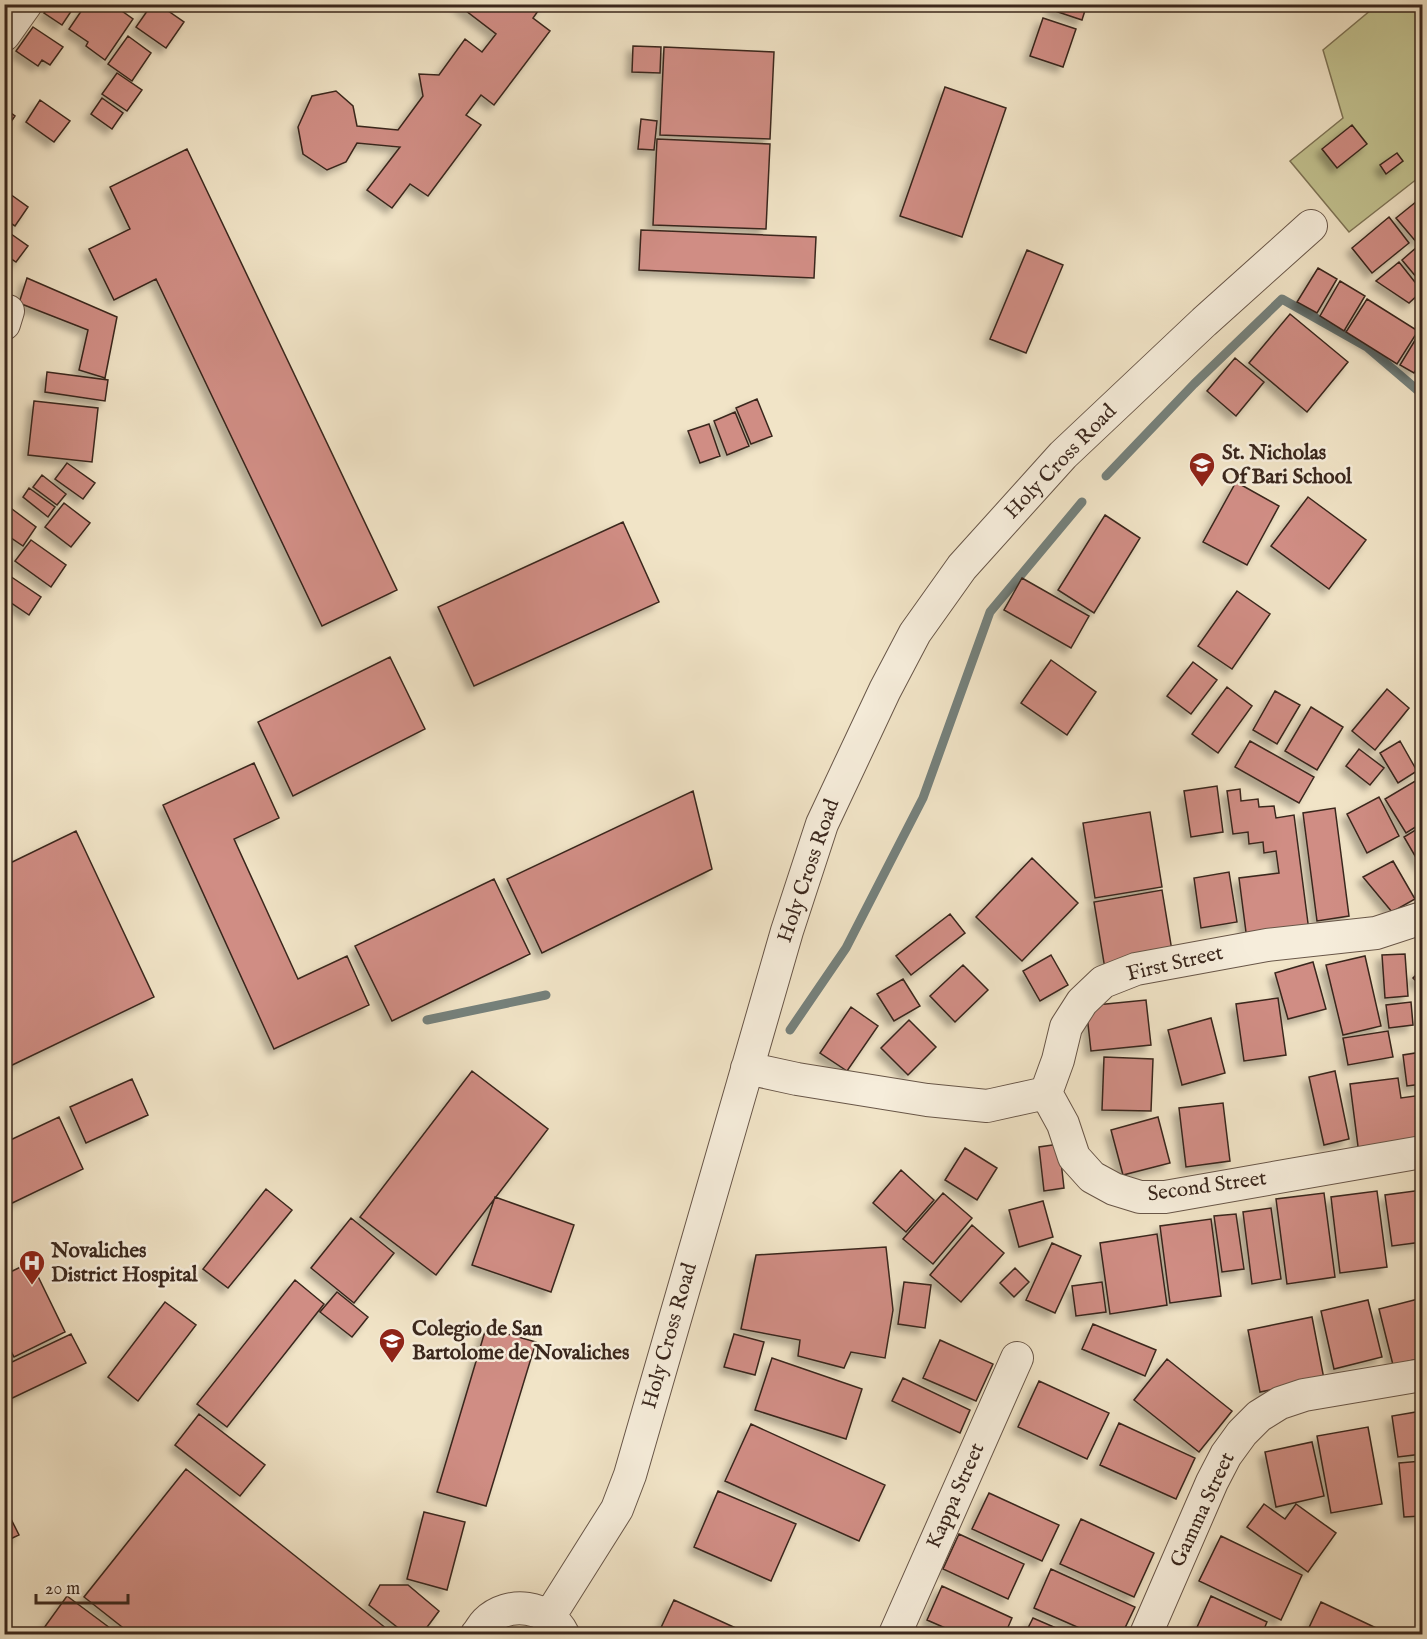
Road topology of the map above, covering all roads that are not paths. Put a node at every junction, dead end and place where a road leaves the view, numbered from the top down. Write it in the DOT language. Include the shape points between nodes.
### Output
graph roads {
  1 [pos="26,4"];
  2 [pos="4,35"];
  3 [pos="1311,226"];
  4 [pos="1422,918"];
  5 [pos="747,1068"];
  6 [pos="1046,1093"];
  7 [pos="1422,1152"];
  8 [pos="1017,1358"];
  9 [pos="1422,1375"];
  10 [pos="556,1626"];
  11 [pos="477,1635"];
  12 [pos="895,1635"];
  13 [pos="1146,1635"];
  1 -- 2 [label="street"];
  3 -- 5 [label="street, Holy Cross Road" via="1063,455 962,567 915,633 822,824"];
  4 -- 6 [label="street, First Street" via="1376,933 1267,945 1136,969 1103,982 1082,1002 1066,1027"];
  5 -- 6 [label="street" via="916,1098 987,1106"];
  5 -- 10 [label="street, Holy Cross Road" via="630,1475 617,1509"];
  6 -- 7 [label="street, Second Street" via="1063,1124 1074,1157 1092,1178 1140,1197 1165,1197"];
  8 -- 12 [label="street, Kappa Street"];
  9 -- 13 [label="street, Gamma Street" via="1304,1395 1259,1416 1226,1455"];
  10 -- 11 [label="street" via="533,1609 516,1608 500,1612"];
}
